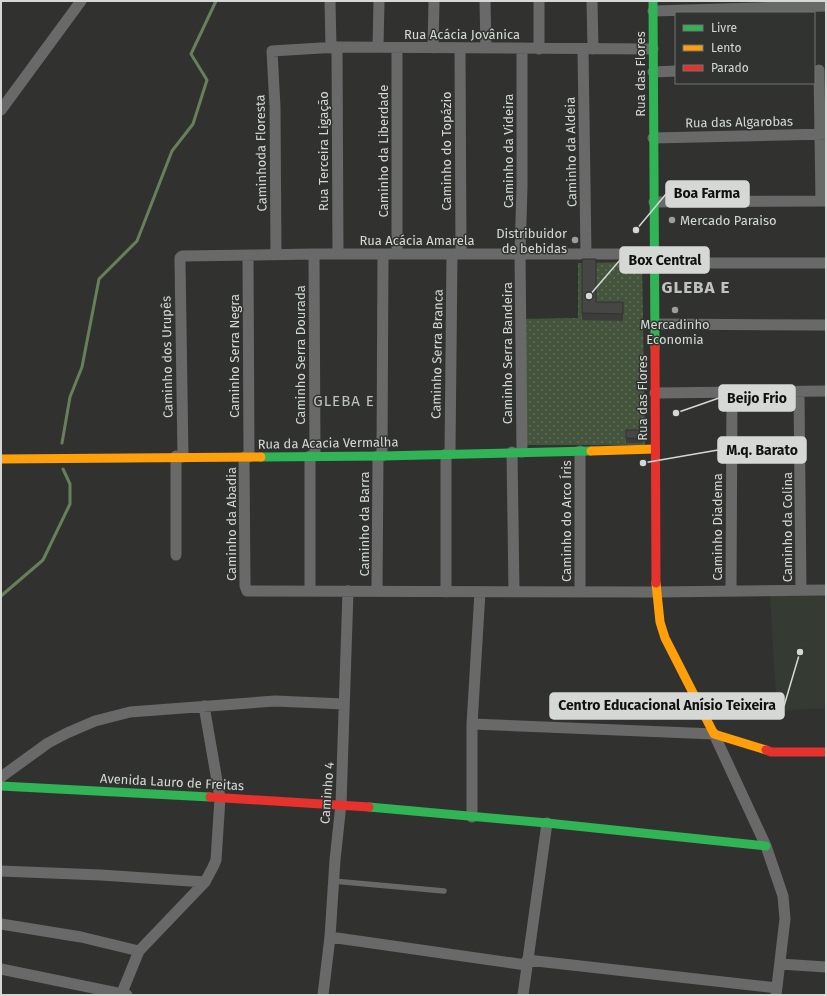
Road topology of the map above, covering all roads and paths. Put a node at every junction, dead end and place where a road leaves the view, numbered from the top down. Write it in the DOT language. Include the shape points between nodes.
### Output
graph roads {
  1 [pos="82,1"];
  2 [pos="330,1"];
  3 [pos="379,1"];
  4 [pos="434,1"];
  5 [pos="485,1"];
  6 [pos="539,1"];
  7 [pos="592,1"];
  8 [pos="653,6"];
  9 [pos="826,6"];
  10 [pos="378,47"];
  11 [pos="334,48"];
  12 [pos="397,48"];
  13 [pos="433,48"];
  14 [pos="460,48"];
  15 [pos="486,48"];
  16 [pos="522,48"];
  17 [pos="539,48"];
  18 [pos="588,49"];
  19 [pos="653,49"];
  20 [pos="272,51"];
  21 [pos="820,70"];
  22 [pos="653,72"];
  23 [pos="675,72"];
  24 [pos="1,110"];
  25 [pos="823,134"];
  26 [pos="653,138"];
  27 [pos="823,201"];
  28 [pos="654,202"];
  29 [pos="276,254"];
  30 [pos="314,254"];
  31 [pos="338,254"];
  32 [pos="383,254"];
  33 [pos="397,254"];
  34 [pos="456,254"];
  35 [pos="520,254"];
  36 [pos="586,254"];
  37 [pos="248,256"];
  38 [pos="180,258"];
  39 [pos="654,259"];
  40 [pos="826,263"];
  41 [pos="655,324"];
  42 [pos="826,325"];
  43 [pos="826,391"];
  44 [pos="732,392"];
  45 [pos="799,392"];
  46 [pos="655,393"];
  47 [pos="655,449"];
  48 [pos="580,451"];
  49 [pos="517,452"];
  50 [pos="448,453"];
  51 [pos="180,456"];
  52 [pos="313,456"];
  53 [pos="380,456"];
  54 [pos="247,457"];
  55 [pos="1,459"];
  56 [pos="176,555"];
  57 [pos="731,590"];
  58 [pos="801,590"];
  59 [pos="826,590"];
  60 [pos="310,591"];
  61 [pos="348,591"];
  62 [pos="377,591"];
  63 [pos="446,592"];
  64 [pos="480,592"];
  65 [pos="514,592"];
  66 [pos="580,592"];
  67 [pos="656,592"];
  68 [pos="344,704"];
  69 [pos="204,706"];
  70 [pos="472,724"];
  71 [pos="714,734"];
  72 [pos="826,752"];
  73 [pos="1,777"];
  74 [pos="1,786"];
  75 [pos="220,798"];
  76 [pos="341,804"];
  77 [pos="472,816"];
  78 [pos="547,823"];
  79 [pos="766,846"];
  80 [pos="1,871"];
  81 [pos="205,882"];
  82 [pos="333,882"];
  83 [pos="444,891"];
  84 [pos="1,924"];
  85 [pos="330,937"];
  86 [pos="139,951"];
  87 [pos="526,962"];
  88 [pos="780,964"];
  89 [pos="826,967"];
  90 [pos="1,969"];
  91 [pos="777,991"];
  92 [pos="123,994"];
  93 [pos="323,995"];
  94 [pos="523,995"];
  1 -- 24 [label="street"];
  2 -- 11 [label="street, Rua Terceira Ligação"];
  3 -- 10 [label="street"];
  4 -- 13 [label="street"];
  5 -- 15 [label="street"];
  6 -- 17 [label="street"];
  7 -- 18 [label="street, Caminho da Aldeia"];
  8 -- 9 [label="street"];
  8 -- 19 [label="street, Rua das Flores"];
  10 -- 11 [label="street, Rua Acácia Jovânica"];
  10 -- 12 [label="street, Rua Acácia Jovânica"];
  11 -- 20 [label="street, Rua Acácia Jovânica"];
  11 -- 31 [label="street, Rua Terceira Ligação"];
  12 -- 13 [label="street, Rua Acácia Jovânica"];
  12 -- 33 [label="street, Caminho da Liberdade"];
  13 -- 14 [label="street, Rua Acácia Jovânica"];
  14 -- 15 [label="street, Rua Acácia Jovânica"];
  14 -- 34 [label="street, Caminho do Topázio"];
  15 -- 16 [label="street, Rua Acácia Jovânica"];
  16 -- 17 [label="street, Rua Acácia Jovânica"];
  16 -- 35 [label="street, Caminho da Videira"];
  17 -- 18 [label="street, Rua Acácia Jovânica"];
  18 -- 19 [label="street, Rua Acácia Jovânica"];
  18 -- 36 [label="street, Caminho da Aldeia"];
  19 -- 22 [label="street, Rua das Flores"];
  20 -- 29 [label="street, Caminhoda Floresta"];
  21 -- 25 [label="street"];
  22 -- 23 [label="street"];
  22 -- 26 [label="street, Rua das Flores"];
  25 -- 26 [label="street, Rua das Algarobas"];
  25 -- 27 [label="street"];
  26 -- 28 [label="street, Rua das Flores"];
  27 -- 28 [label="street"];
  28 -- 39 [label="street, Rua das Flores"];
  29 -- 30 [label="street, Rua Acácia Amarela"];
  29 -- 37 [label="street, Rua Acácia Amarela"];
  30 -- 31 [label="street, Rua Acácia Amarela"];
  30 -- 52 [label="street, Caminho Serra Dourada"];
  31 -- 32 [label="street, Rua Acácia Amarela"];
  32 -- 33 [label="street, Rua Acácia Amarela"];
  32 -- 53 [label="street, Caminho da Barra"];
  33 -- 34 [label="street, Rua Acácia Amarela"];
  34 -- 35 [label="street, Rua Acácia Amarela"];
  34 -- 50 [label="street, Caminho Serra Branca"];
  35 -- 36 [label="street, Rua Acácia Amarela"];
  35 -- 49 [label="street, Caminho Serra Bandeira"];
  36 -- 39 [label="street, Rua Acácia Amarela"];
  37 -- 38 [label="street, Rua Acácia Amarela"];
  37 -- 54 [label="street, Caminho Serra Negra"];
  38 -- 51 [label="street, Caminho dos Urupês"];
  39 -- 40 [label="street, Rua Acácia Amarela"];
  39 -- 41 [label="street, Rua das Flores"];
  41 -- 42 [label="street"];
  41 -- 46 [label="street, Rua das Flores"];
  43 -- 45 [label="street"];
  44 -- 45 [label="street"];
  44 -- 46 [label="street"];
  44 -- 57 [label="street, Caminho Diadema"];
  45 -- 58 [label="street, Caminho da Colina"];
  46 -- 47 [label="street, Rua das Flores"];
  47 -- 48 [label="street, Rua da Acacia Vermalha"];
  47 -- 67 [label="street, Rua das Flores"];
  48 -- 49 [label="street, Rua da Acacia Vermalha"];
  48 -- 66 [label="street, Caminho do Arco Íris"];
  49 -- 50 [label="street, Rua da Acacia Vermalha"];
  49 -- 65 [label="street, Caminho Serra Bandeira"];
  50 -- 53 [label="street, Rua da Acacia Vermalha"];
  50 -- 63 [label="street, Caminho Serra Branca"];
  51 -- 54 [label="street, Rua da Acacia Vermalha"];
  51 -- 55 [label="street, Rua da Acacia Vermalha"];
  51 -- 56 [label="street, Caminho dos Urupês"];
  52 -- 53 [label="street, Rua da Acacia Vermalha"];
  52 -- 54 [label="street, Rua da Acacia Vermalha"];
  52 -- 60 [label="street, Caminho Serra Dourada"];
  53 -- 62 [label="street, Caminho da Barra"];
  54 -- 60 [label="street, Caminho da Abadia" via="246,590"];
  57 -- 58 [label="street"];
  57 -- 67 [label="street"];
  58 -- 59 [label="street"];
  60 -- 61 [label="street"];
  61 -- 62 [label="street"];
  61 -- 68 [label="street, Caminho 4"];
  62 -- 63 [label="street"];
  63 -- 64 [label="street"];
  64 -- 65 [label="street"];
  64 -- 70 [label="street"];
  65 -- 66 [label="street"];
  66 -- 67 [label="street"];
  67 -- 71 [label="street, Rua das Flores" via="665,638"];
  68 -- 69 [label="street" via="275,701"];
  68 -- 76 [label="street, Caminho 4"];
  69 -- 73 [label="street" via="130,712 95,721 48,743"];
  69 -- 75 [label="street"];
  70 -- 71 [label="street"];
  70 -- 77 [label="street"];
  71 -- 72 [label="street" via="771,752"];
  71 -- 79 [label="street"];
  74 -- 75 [label="street, Avenida Lauro de Freitas"];
  75 -- 76 [label="street, Avenida Lauro de Freitas"];
  75 -- 81 [label="street" via="216,860"];
  76 -- 77 [label="street, Avenida Lauro de Freitas"];
  76 -- 82 [label="street, Caminho 4"];
  77 -- 78 [label="street, Avenida Lauro de Freitas"];
  78 -- 79 [label="street, Avenida Lauro de Freitas"];
  78 -- 87 [label="street"];
  79 -- 88 [label="street" via="784,903 785,919"];
  80 -- 81 [label="street"];
  81 -- 86 [label="street"];
  82 -- 83 [label="lane"];
  82 -- 85 [label="street, Caminho 4"];
  84 -- 86 [label="street"];
  85 -- 87 [label="street"];
  85 -- 93 [label="street, Caminho 4"];
  86 -- 92 [label="street"];
  87 -- 91 [label="street"];
  87 -- 94 [label="street"];
  88 -- 89 [label="street"];
  88 -- 91 [label="street"];
  90 -- 92 [label="street"];
}
